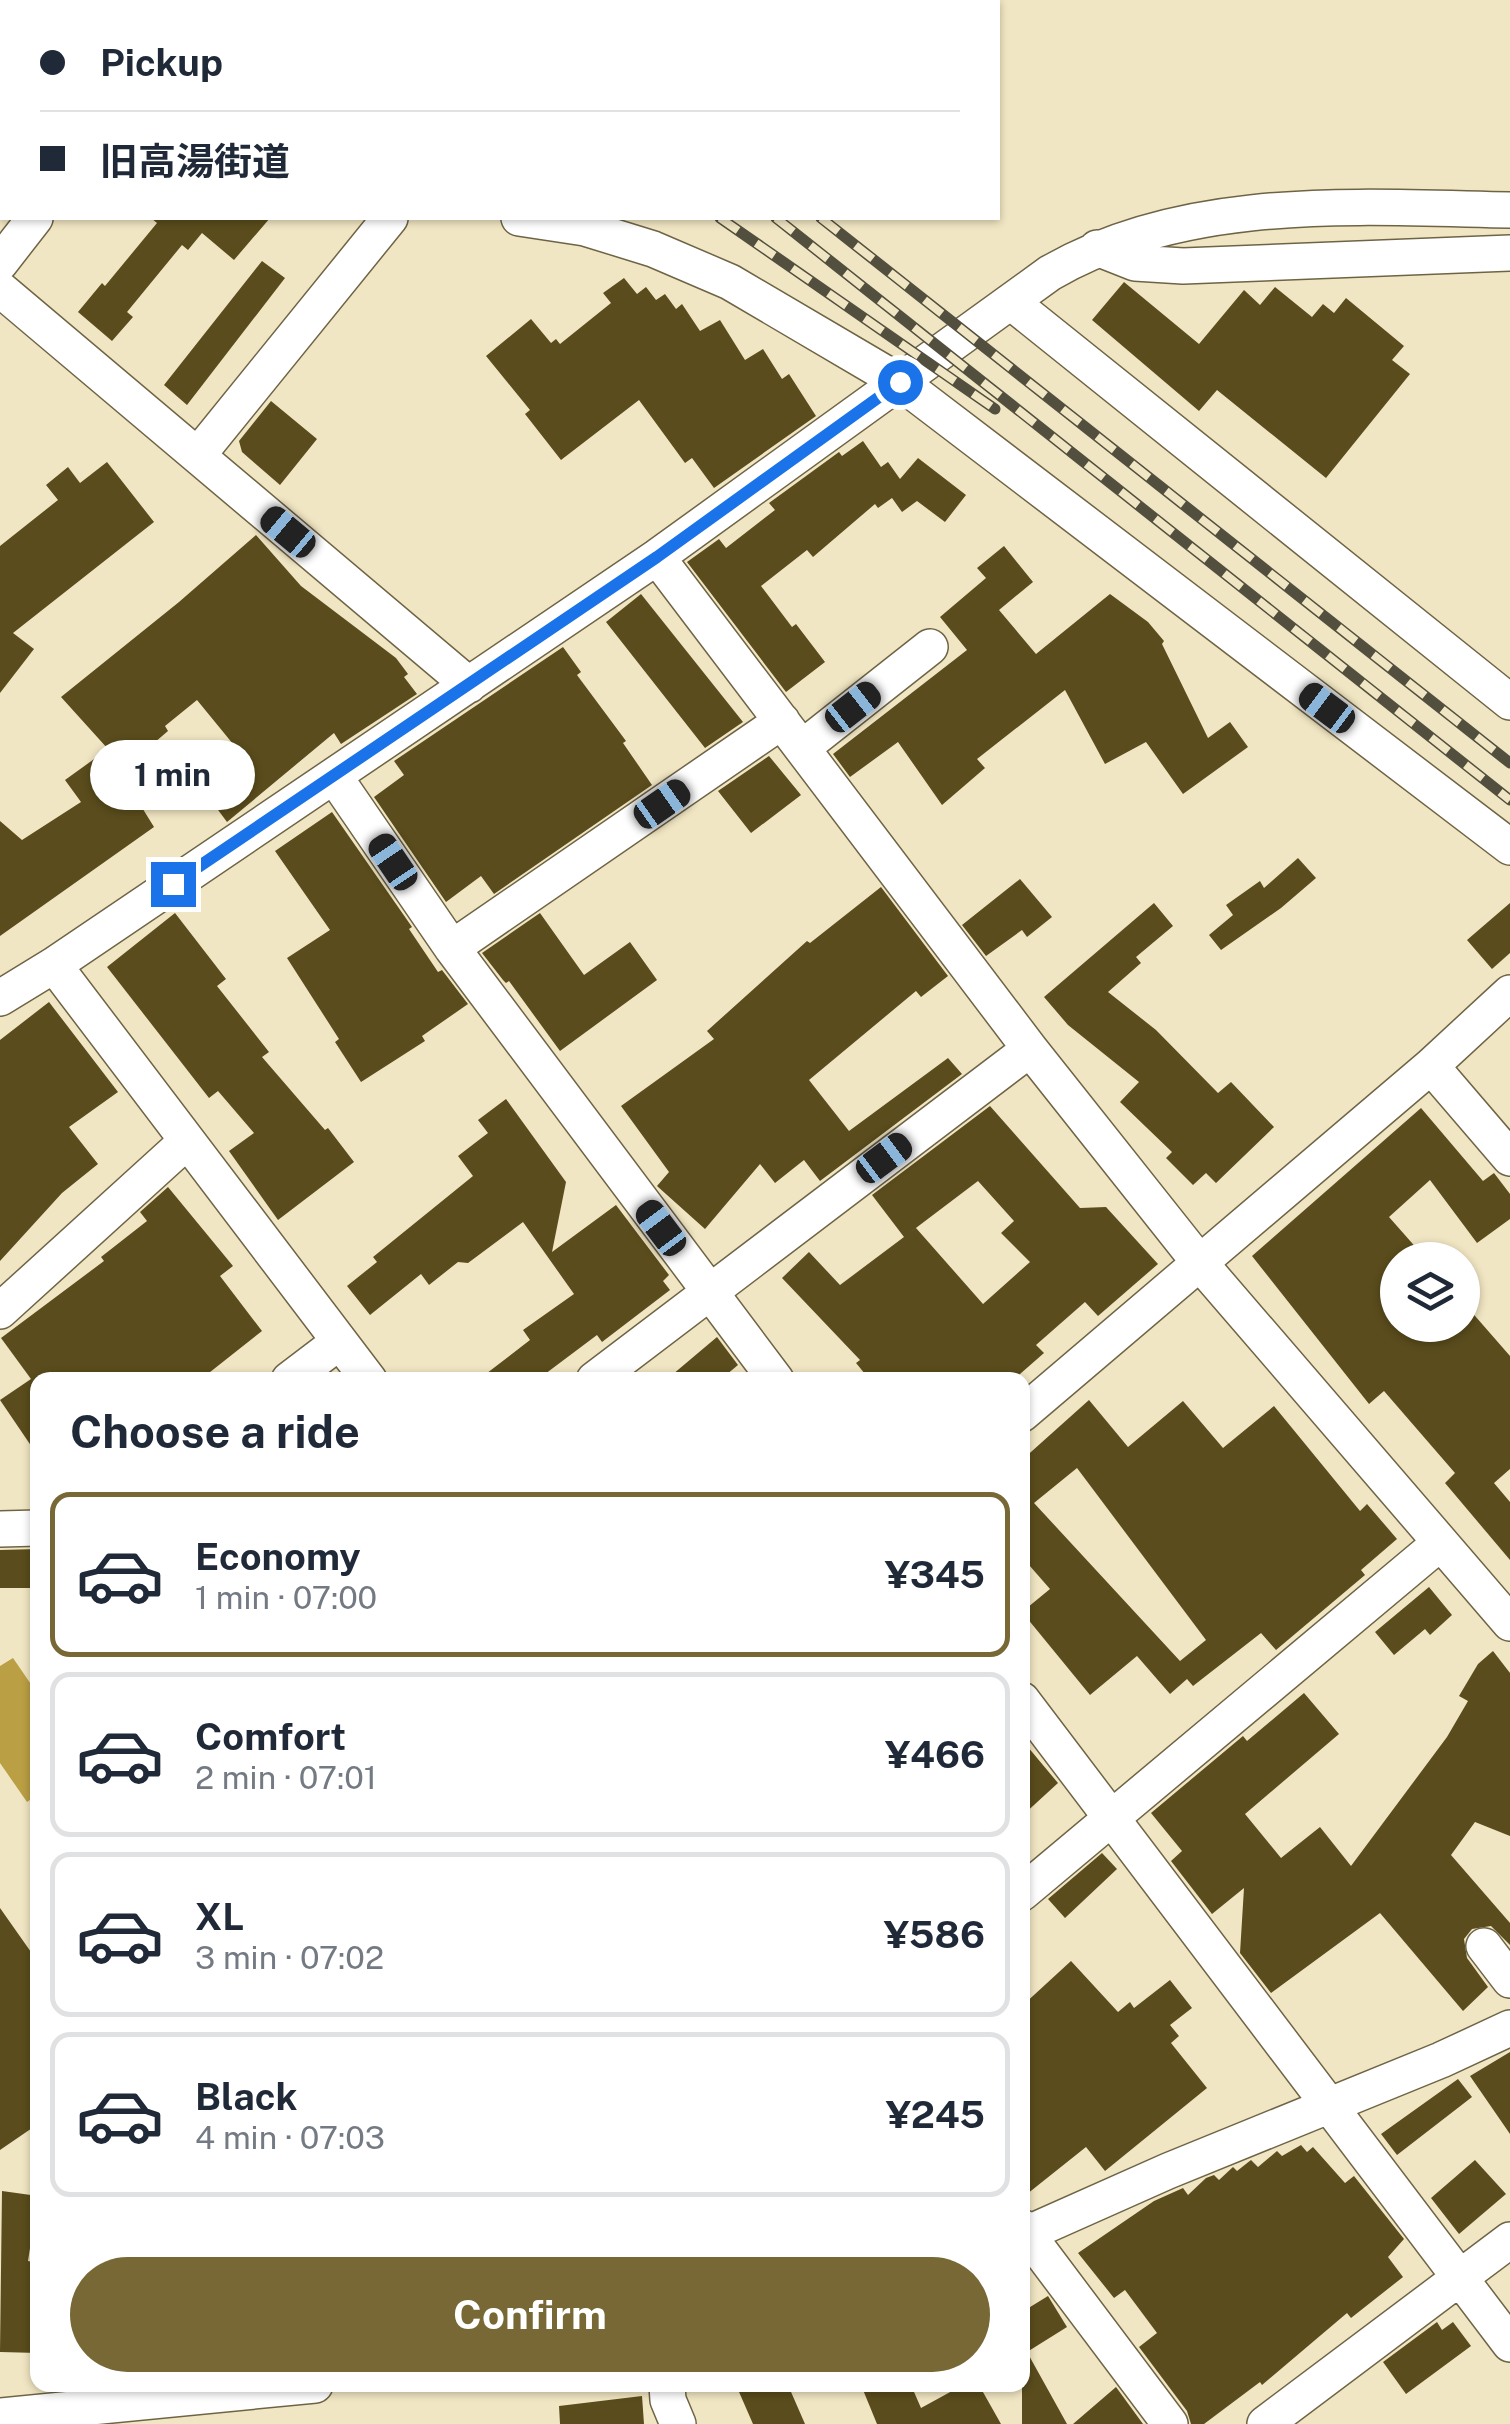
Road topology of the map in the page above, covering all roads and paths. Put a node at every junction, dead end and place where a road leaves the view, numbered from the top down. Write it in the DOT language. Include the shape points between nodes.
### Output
graph roads {
  1 [pos="1510,210"];
  2 [pos="32,220"];
  3 [pos="388,220"];
  4 [pos="532,220"];
  5 [pos="1096,248"];
  6 [pos="1510,253"];
  7 [pos="0,263"];
  8 [pos="0,290"];
  9 [pos="1011,302"];
  10 [pos="900,382"];
  11 [pos="198,455"];
  12 [pos="657,557"];
  13 [pos="930,647"];
  14 [pos="469,685"];
  15 [pos="1510,702"];
  16 [pos="792,734"];
  17 [pos="334,776"];
  18 [pos="1510,847"];
  19 [pos="452,948"];
  20 [pos="54,965"];
  21 [pos="1510,994"];
  22 [pos="0,998"];
  23 [pos="1030,1049"];
  24 [pos="1431,1066"];
  25 [pos="187,1142"];
  26 [pos="1510,1158"];
  27 [pos="1199,1262"];
  28 [pos="708,1290"];
  29 [pos="0,1311"];
  30 [pos="339,1342"];
  31 [pos="299,1372"];
  32 [pos="362,1372"];
  33 [pos="604,1372"];
  34 [pos="770,1372"];
  35 [pos="1030,1407"];
  36 [pos="30,1528"];
  37 [pos="0,1529"];
  38 [pos="1440,1542"];
  39 [pos="1510,1624"];
  40 [pos="1030,1710"];
  41 [pos="1113,1817"];
  42 [pos="1030,1886"];
  43 [pos="1484,1946"];
  44 [pos="1510,1980"];
  45 [pos="1510,2028"];
  46 [pos="1332,2104"];
  47 [pos="1030,2230"];
  48 [pos="1510,2240"];
  49 [pos="1030,2241"];
  50 [pos="1461,2278"];
  51 [pos="1510,2344"];
  52 [pos="244,2392"];
  53 [pos="667,2392"];
  54 [pos="0,2416"];
  55 [pos="678,2424"];
  56 [pos="1170,2424"];
  57 [pos="1265,2424"];
  1 -- 5 [label="street" via="1373,207 1242,214 1151,229"];
  2 -- 7 [label="street"];
  3 -- 11 [label="street"];
  4 -- 10 [label="street" via="585,228 730,282"];
  5 -- 6 [label="street" via="1136,263 1183,266"];
  5 -- 9 [label="street"];
  8 -- 11 [label="street"];
  9 -- 10 [label="street"];
  9 -- 15 [label="street"];
  10 -- 12 [label="street"];
  10 -- 18 [label="street"];
  11 -- 14 [label="street"];
  12 -- 14 [label="street"];
  12 -- 16 [label="street"];
  13 -- 16 [label="street"];
  14 -- 17 [label="street"];
  16 -- 19 [label="street"];
  16 -- 23 [label="street"];
  17 -- 19 [label="street"];
  17 -- 20 [label="street"];
  19 -- 28 [label="street"];
  20 -- 22 [label="street"];
  20 -- 25 [label="street"];
  21 -- 24 [label="street"];
  23 -- 27 [label="street"];
  23 -- 28 [label="street"];
  24 -- 26 [label="street"];
  24 -- 27 [label="street"];
  25 -- 29 [label="street"];
  25 -- 30 [label="street"];
  27 -- 35 [label="street"];
  27 -- 38 [label="street"];
  28 -- 33 [label="street"];
  28 -- 34 [label="street"];
  30 -- 31 [label="street"];
  30 -- 32 [label="street"];
  36 -- 37 [label="street"];
  38 -- 39 [label="street"];
  38 -- 41 [label="street"];
  40 -- 41 [label="street"];
  41 -- 42 [label="street"];
  41 -- 46 [label="street"];
  43 -- 44 [label="street"];
  45 -- 46 [label="street"];
  46 -- 47 [label="street"];
  46 -- 50 [label="street"];
  48 -- 50 [label="street"];
  49 -- 56 [label="street"];
  50 -- 51 [label="street"];
  50 -- 57 [label="street"];
  52 -- 54 [label="street"];
  53 -- 55 [label="street"];
}
